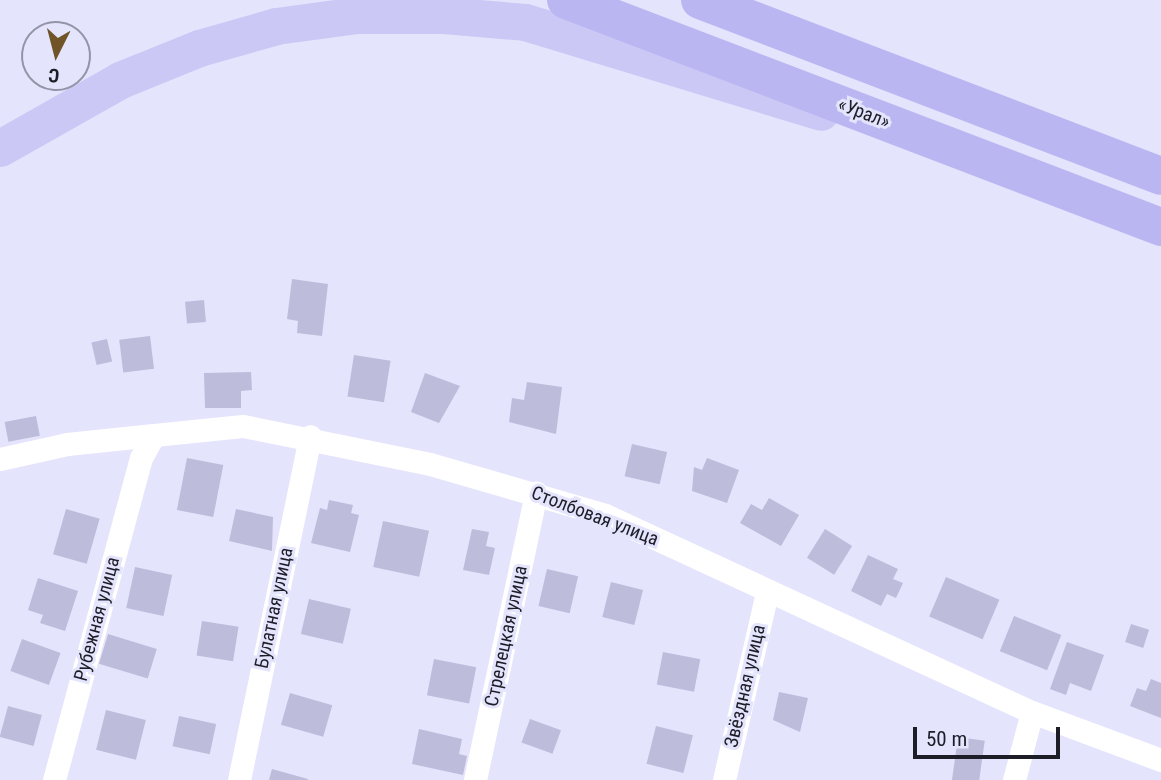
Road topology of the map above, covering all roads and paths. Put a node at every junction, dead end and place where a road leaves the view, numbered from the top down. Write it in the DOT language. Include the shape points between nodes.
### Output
graph roads {
  1 [pos="566,0"];
  2 [pos="700,0"];
  3 [pos="758,0"];
  4 [pos="968,101"];
  5 [pos="954,147"];
  6 [pos="0,148"];
  7 [pos="1161,176"];
  8 [pos="1161,227"];
  9 [pos="154,435"];
  10 [pos="310,436"];
  11 [pos="0,459"];
  12 [pos="536,492"];
  13 [pos="767,592"];
  14 [pos="1032,712"];
  15 [pos="1161,760"];
  16 [pos="54,780"];
  17 [pos="239,780"];
  18 [pos="475,780"];
  19 [pos="724,780"];
  20 [pos="1014,780"];
  1 -- 5 [label="highway, «Урал»"];
  2 -- 4 [label="highway"];
  3 -- 4 [label="highway"];
  4 -- 7 [label="highway"];
  5 -- 6 [label="main road" via="766,98 572,33 488,18 399,14 276,26 199,48 120,80"];
  5 -- 8 [label="highway, «Урал»"];
  9 -- 10 [label="street, Столбовая улица" via="243,426"];
  9 -- 11 [label="street, Столбовая улица" via="67,444"];
  9 -- 16 [label="street, Рубежная улица" via="141,458"];
  10 -- 12 [label="street, Столбовая улица"];
  10 -- 17 [label="street, Булатная улица"];
  12 -- 13 [label="street, Столбовая улица" via="605,515"];
  12 -- 18 [label="street, Стрелецкая улица"];
  13 -- 14 [label="street, Столбовая улица"];
  13 -- 19 [label="street, Звёздная улица"];
  14 -- 15 [label="street, Столбовая улица"];
  14 -- 20 [label="street"];
}
